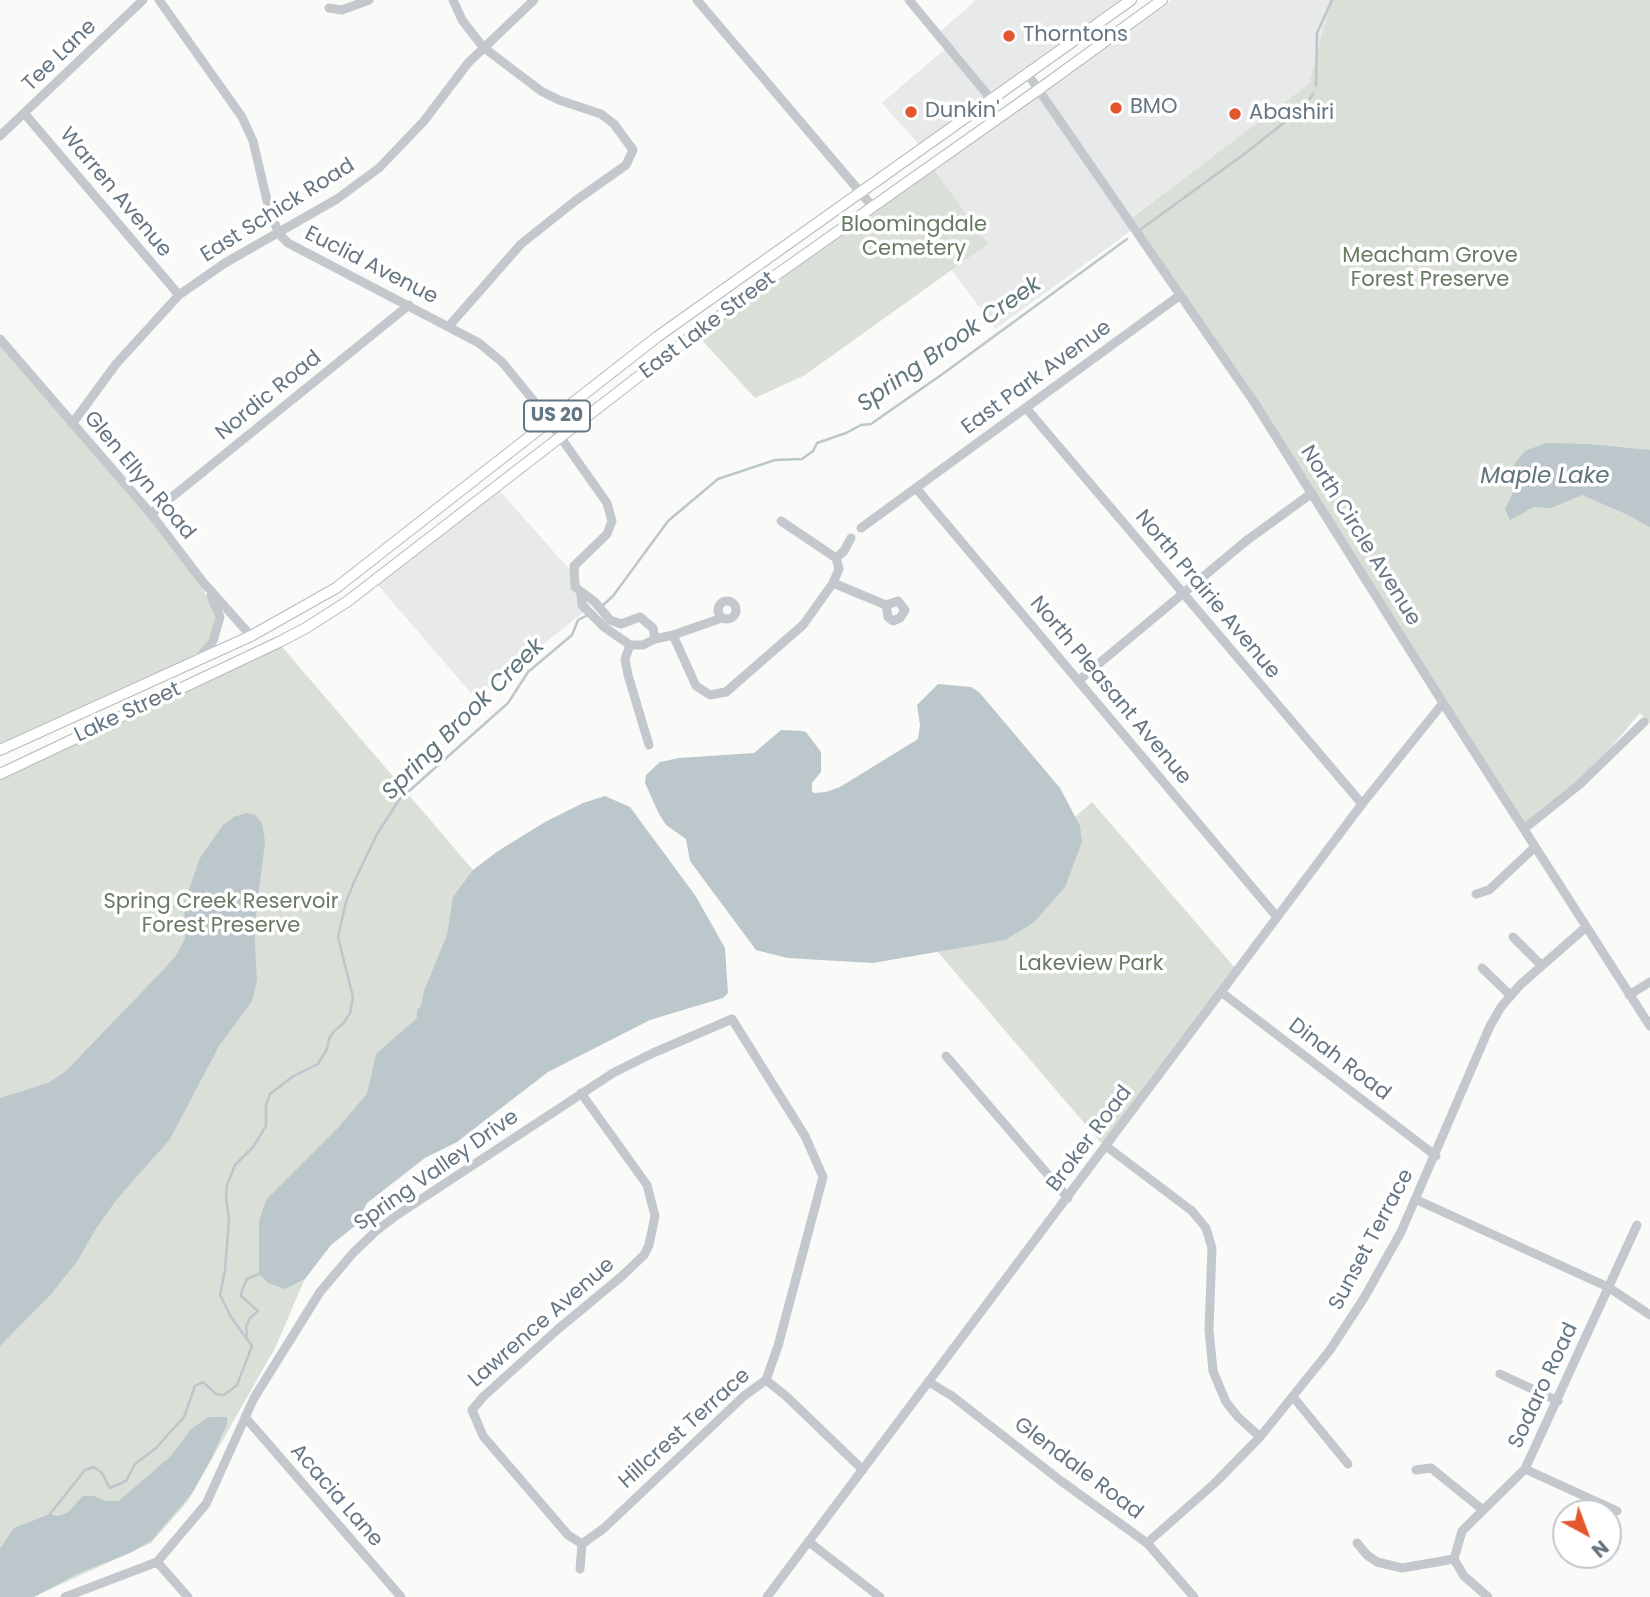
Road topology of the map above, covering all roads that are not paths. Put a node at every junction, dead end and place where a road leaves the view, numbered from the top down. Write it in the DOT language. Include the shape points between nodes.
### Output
graph roads {
  1 [pos="143,0"];
  2 [pos="159,0"];
  3 [pos="369,0"];
  4 [pos="453,0"];
  5 [pos="534,0"];
  6 [pos="697,0"];
  7 [pos="908,0"];
  8 [pos="1131,0"];
  9 [pos="1162,0"];
  10 [pos="329,8"];
  11 [pos="483,47"];
  12 [pos="1027,74"];
  13 [pos="1038,90"];
  14 [pos="990,99"];
  15 [pos="24,113"];
  16 [pos="0,136"];
  17 [pos="860,192"];
  18 [pos="872,206"];
  19 [pos="279,234"];
  20 [pos="179,295"];
  21 [pos="1179,296"];
  22 [pos="409,305"];
  23 [pos="449,326"];
  24 [pos="0,339"];
  25 [pos="1026,408"];
  26 [pos="550,422"];
  27 [pos="72,424"];
  28 [pos="562,438"];
  29 [pos="916,488"];
  30 [pos="1312,493"];
  31 [pos="151,514"];
  32 [pos="781,521"];
  33 [pos="861,528"];
  34 [pos="851,538"];
  35 [pos="836,558"];
  36 [pos="203,582"];
  37 [pos="833,583"];
  38 [pos="581,593"];
  39 [pos="1182,593"];
  40 [pos="886,605"];
  41 [pos="599,615"];
  42 [pos="722,618"];
  43 [pos="673,635"];
  44 [pos="251,636"];
  45 [pos="655,639"];
  46 [pos="630,645"];
  47 [pos="256,653"];
  48 [pos="196,661"];
  49 [pos="1078,681"];
  50 [pos="1443,703"];
  51 [pos="1644,722"];
  52 [pos="649,745"];
  53 [pos="0,750"];
  54 [pos="0,774"];
  55 [pos="1362,804"];
  56 [pos="1524,829"];
  57 [pos="1535,848"];
  58 [pos="1476,894"];
  59 [pos="1278,917"];
  60 [pos="1586,927"];
  61 [pos="1513,937"];
  62 [pos="1541,965"];
  63 [pos="1482,968"];
  64 [pos="1650,982"];
  65 [pos="1221,992"];
  66 [pos="1510,995"];
  67 [pos="1629,995"];
  68 [pos="1650,1026"];
  69 [pos="946,1056"];
  70 [pos="581,1093"];
  71 [pos="1106,1146"];
  72 [pos="1436,1156"];
  73 [pos="1068,1198"];
  74 [pos="1417,1200"];
  75 [pos="1637,1225"];
  76 [pos="806,1240"];
  77 [pos="1608,1287"];
  78 [pos="1650,1315"];
  79 [pos="1500,1374"];
  80 [pos="766,1380"];
  81 [pos="929,1382"];
  82 [pos="1294,1398"];
  83 [pos="1558,1401"];
  84 [pos="245,1417"];
  85 [pos="1260,1437"];
  86 [pos="1348,1464"];
  87 [pos="1525,1469"];
  88 [pos="863,1470"];
  89 [pos="1416,1470"];
  90 [pos="1591,1499"];
  91 [pos="1483,1510"];
  92 [pos="809,1542"];
  93 [pos="1147,1543"];
  94 [pos="1357,1543"];
  95 [pos="582,1544"];
  96 [pos="1454,1559"];
  97 [pos="157,1562"];
  98 [pos="580,1569"];
  99 [pos="1482,1595"];
  100 [pos="65,1597"];
  101 [pos="188,1597"];
  102 [pos="401,1597"];
  103 [pos="767,1597"];
  104 [pos="880,1597"];
  105 [pos="1194,1597"];
  1 -- 15 [label="street, Tee Lane"];
  2 -- 19 [label="street, Euclid Avenue" via="246,123"];
  3 -- 10 [label="street" via="342,10"];
  4 -- 11 [label="street"];
  5 -- 11 [label="street, East Schick Road"];
  6 -- 17 [label="street"];
  7 -- 14 [label="street"];
  8 -- 12 [label="main road, East Lake Street / US 20"];
  9 -- 13 [label="main road, East Lake Street / US 20"];
  11 -- 19 [label="street, East Schick Road" via="390,158 337,199"];
  11 -- 23 [label="street" via="541,91 601,114 636,150 626,165 521,244"];
  12 -- 13 [label="street, North Circle Avenue"];
  12 -- 14 [label="main road, East Lake Street / US 20"];
  13 -- 18 [label="main road, East Lake Street / US 20"];
  13 -- 21 [label="street, North Circle Avenue"];
  14 -- 17 [label="main road, East Lake Street / US 20"];
  15 -- 16 [label="street, Tee Lane"];
  15 -- 20 [label="street, Warren Avenue"];
  17 -- 18 [label="street"];
  17 -- 26 [label="main road, East Lake Street / US 20" via="657,337"];
  18 -- 28 [label="main road, East Lake Street / US 20"];
  19 -- 20 [label="street, East Schick Road"];
  19 -- 22 [label="street, Euclid Avenue" via="288,243"];
  20 -- 27 [label="street, East Schick Road" via="116,363"];
  21 -- 25 [label="street, East Park Avenue"];
  21 -- 30 [label="street, North Circle Avenue"];
  22 -- 23 [label="street, Euclid Avenue"];
  22 -- 31 [label="street, Nordic Road"];
  23 -- 26 [label="street, Euclid Avenue" via="491,351"];
  24 -- 27 [label="street, Glen Ellyn Road"];
  25 -- 29 [label="street, East Park Avenue"];
  25 -- 39 [label="street, North Prairie Avenue"];
  26 -- 28 [label="street, Euclid Avenue"];
  26 -- 44 [label="main road, East Lake Street / US 20" via="336,588"];
  27 -- 31 [label="street, Glen Ellyn Road"];
  28 -- 38 [label="street, Euclid Avenue" via="607,503 612,521 607,534 573,566 575,587"];
  28 -- 47 [label="main road, East Lake Street / US 20" via="348,601"];
  29 -- 33 [label="street, East Park Avenue"];
  29 -- 49 [label="street, North Pleasant Avenue"];
  30 -- 39 [label="street"];
  30 -- 50 [label="street, North Circle Avenue"];
  31 -- 36 [label="street, Glen Ellyn Road"];
  32 -- 35 [label="street"];
  34 -- 35 [label="street"];
  35 -- 37 [label="street" via="839,569"];
  36 -- 44 [label="street, Glen Ellyn Road"];
  36 -- 48 [label="street" via="220,617 213,641"];
  37 -- 40 [label="street"];
  37 -- 43 [label="street" via="803,625 726,692 710,695 696,686"];
  38 -- 41 [label="street" via="596,604"];
  38 -- 41 [label="street" via="586,610"];
  39 -- 49 [label="street"];
  39 -- 55 [label="street, North Prairie Avenue"];
  41 -- 45 [label="street" via="621,624 640,617 653,628"];
  41 -- 46 [label="street"];
  42 -- 43 [label="street"];
  43 -- 45 [label="street"];
  44 -- 47 [label="main road"];
  44 -- 48 [label="main road, Lake Street / US 20"];
  45 -- 46 [label="street"];
  46 -- 52 [label="street" via="625,659 628,675"];
  47 -- 54 [label="main road, Lake Street / US 20"];
  48 -- 53 [label="main road, Lake Street / US 20"];
  49 -- 59 [label="street, North Pleasant Avenue"];
  50 -- 55 [label="street, Broker Road"];
  50 -- 56 [label="street, North Circle Avenue"];
  51 -- 56 [label="street" via="1580,784"];
  55 -- 59 [label="street, Broker Road"];
  56 -- 57 [label="street, North Circle Avenue"];
  57 -- 58 [label="street" via="1489,890"];
  57 -- 60 [label="street, North Circle Avenue"];
  59 -- 65 [label="street, Broker Road"];
  60 -- 62 [label="street, Sunset Terrace"];
  60 -- 67 [label="street, North Circle Avenue"];
  61 -- 62 [label="street"];
  62 -- 66 [label="street, Sunset Terrace"];
  63 -- 66 [label="street"];
  64 -- 67 [label="street"];
  65 -- 71 [label="street, Broker Road"];
  65 -- 72 [label="street, Dinah Road"];
  66 -- 72 [label="street, Sunset Terrace" via="1490,1026"];
  67 -- 68 [label="street, North Circle Avenue"];
  69 -- 73 [label="street"];
  70 -- 76 [label="street, Spring Valley Drive" via="653,1053 732,1019 805,1136 822,1177"];
  70 -- 84 [label="street, Spring Valley Drive" via="397,1215 361,1245 320,1292"];
  70 -- 95 [label="street, Lawrence Avenue" via="643,1177 655,1216 652,1238 635,1264 472,1410 483,1436 568,1535"];
  71 -- 73 [label="street, Broker Road"];
  71 -- 85 [label="street" via="1192,1211 1206,1228 1212,1248 1209,1331 1213,1371 1226,1402"];
  72 -- 74 [label="street, Sunset Terrace"];
  73 -- 81 [label="street, Broker Road"];
  74 -- 77 [label="street"];
  74 -- 82 [label="street, Sunset Terrace" via="1364,1298"];
  75 -- 77 [label="street, Sodaro Road"];
  76 -- 80 [label="street, Hillcrest Terrace"];
  77 -- 78 [label="street"];
  77 -- 83 [label="street, Sodaro Road"];
  79 -- 83 [label="street"];
  80 -- 88 [label="street"];
  80 -- 95 [label="street, Hillcrest Terrace"];
  81 -- 88 [label="street, Broker Road"];
  81 -- 93 [label="street, Glendale Road"];
  82 -- 85 [label="street, Sunset Terrace"];
  82 -- 86 [label="street"];
  83 -- 87 [label="street, Sodaro Road"];
  84 -- 97 [label="street, Spring Valley Drive" via="206,1504"];
  84 -- 102 [label="street, Acacia Lane"];
  85 -- 93 [label="street, Sunset Terrace"];
  87 -- 90 [label="street"];
  87 -- 91 [label="street, Sodaro Road"];
  88 -- 92 [label="street, Broker Road"];
  89 -- 91 [label="street" via="1431,1468"];
  91 -- 96 [label="street, Sodaro Road" via="1462,1531"];
  92 -- 103 [label="street, Broker Road"];
  92 -- 104 [label="street"];
  93 -- 105 [label="street, Glendale Road"];
  94 -- 96 [label="street" via="1377,1562 1402,1568"];
  95 -- 98 [label="street"];
  96 -- 99 [label="street"];
  97 -- 100 [label="street, Spring Valley Drive"];
  97 -- 101 [label="street"];
}
